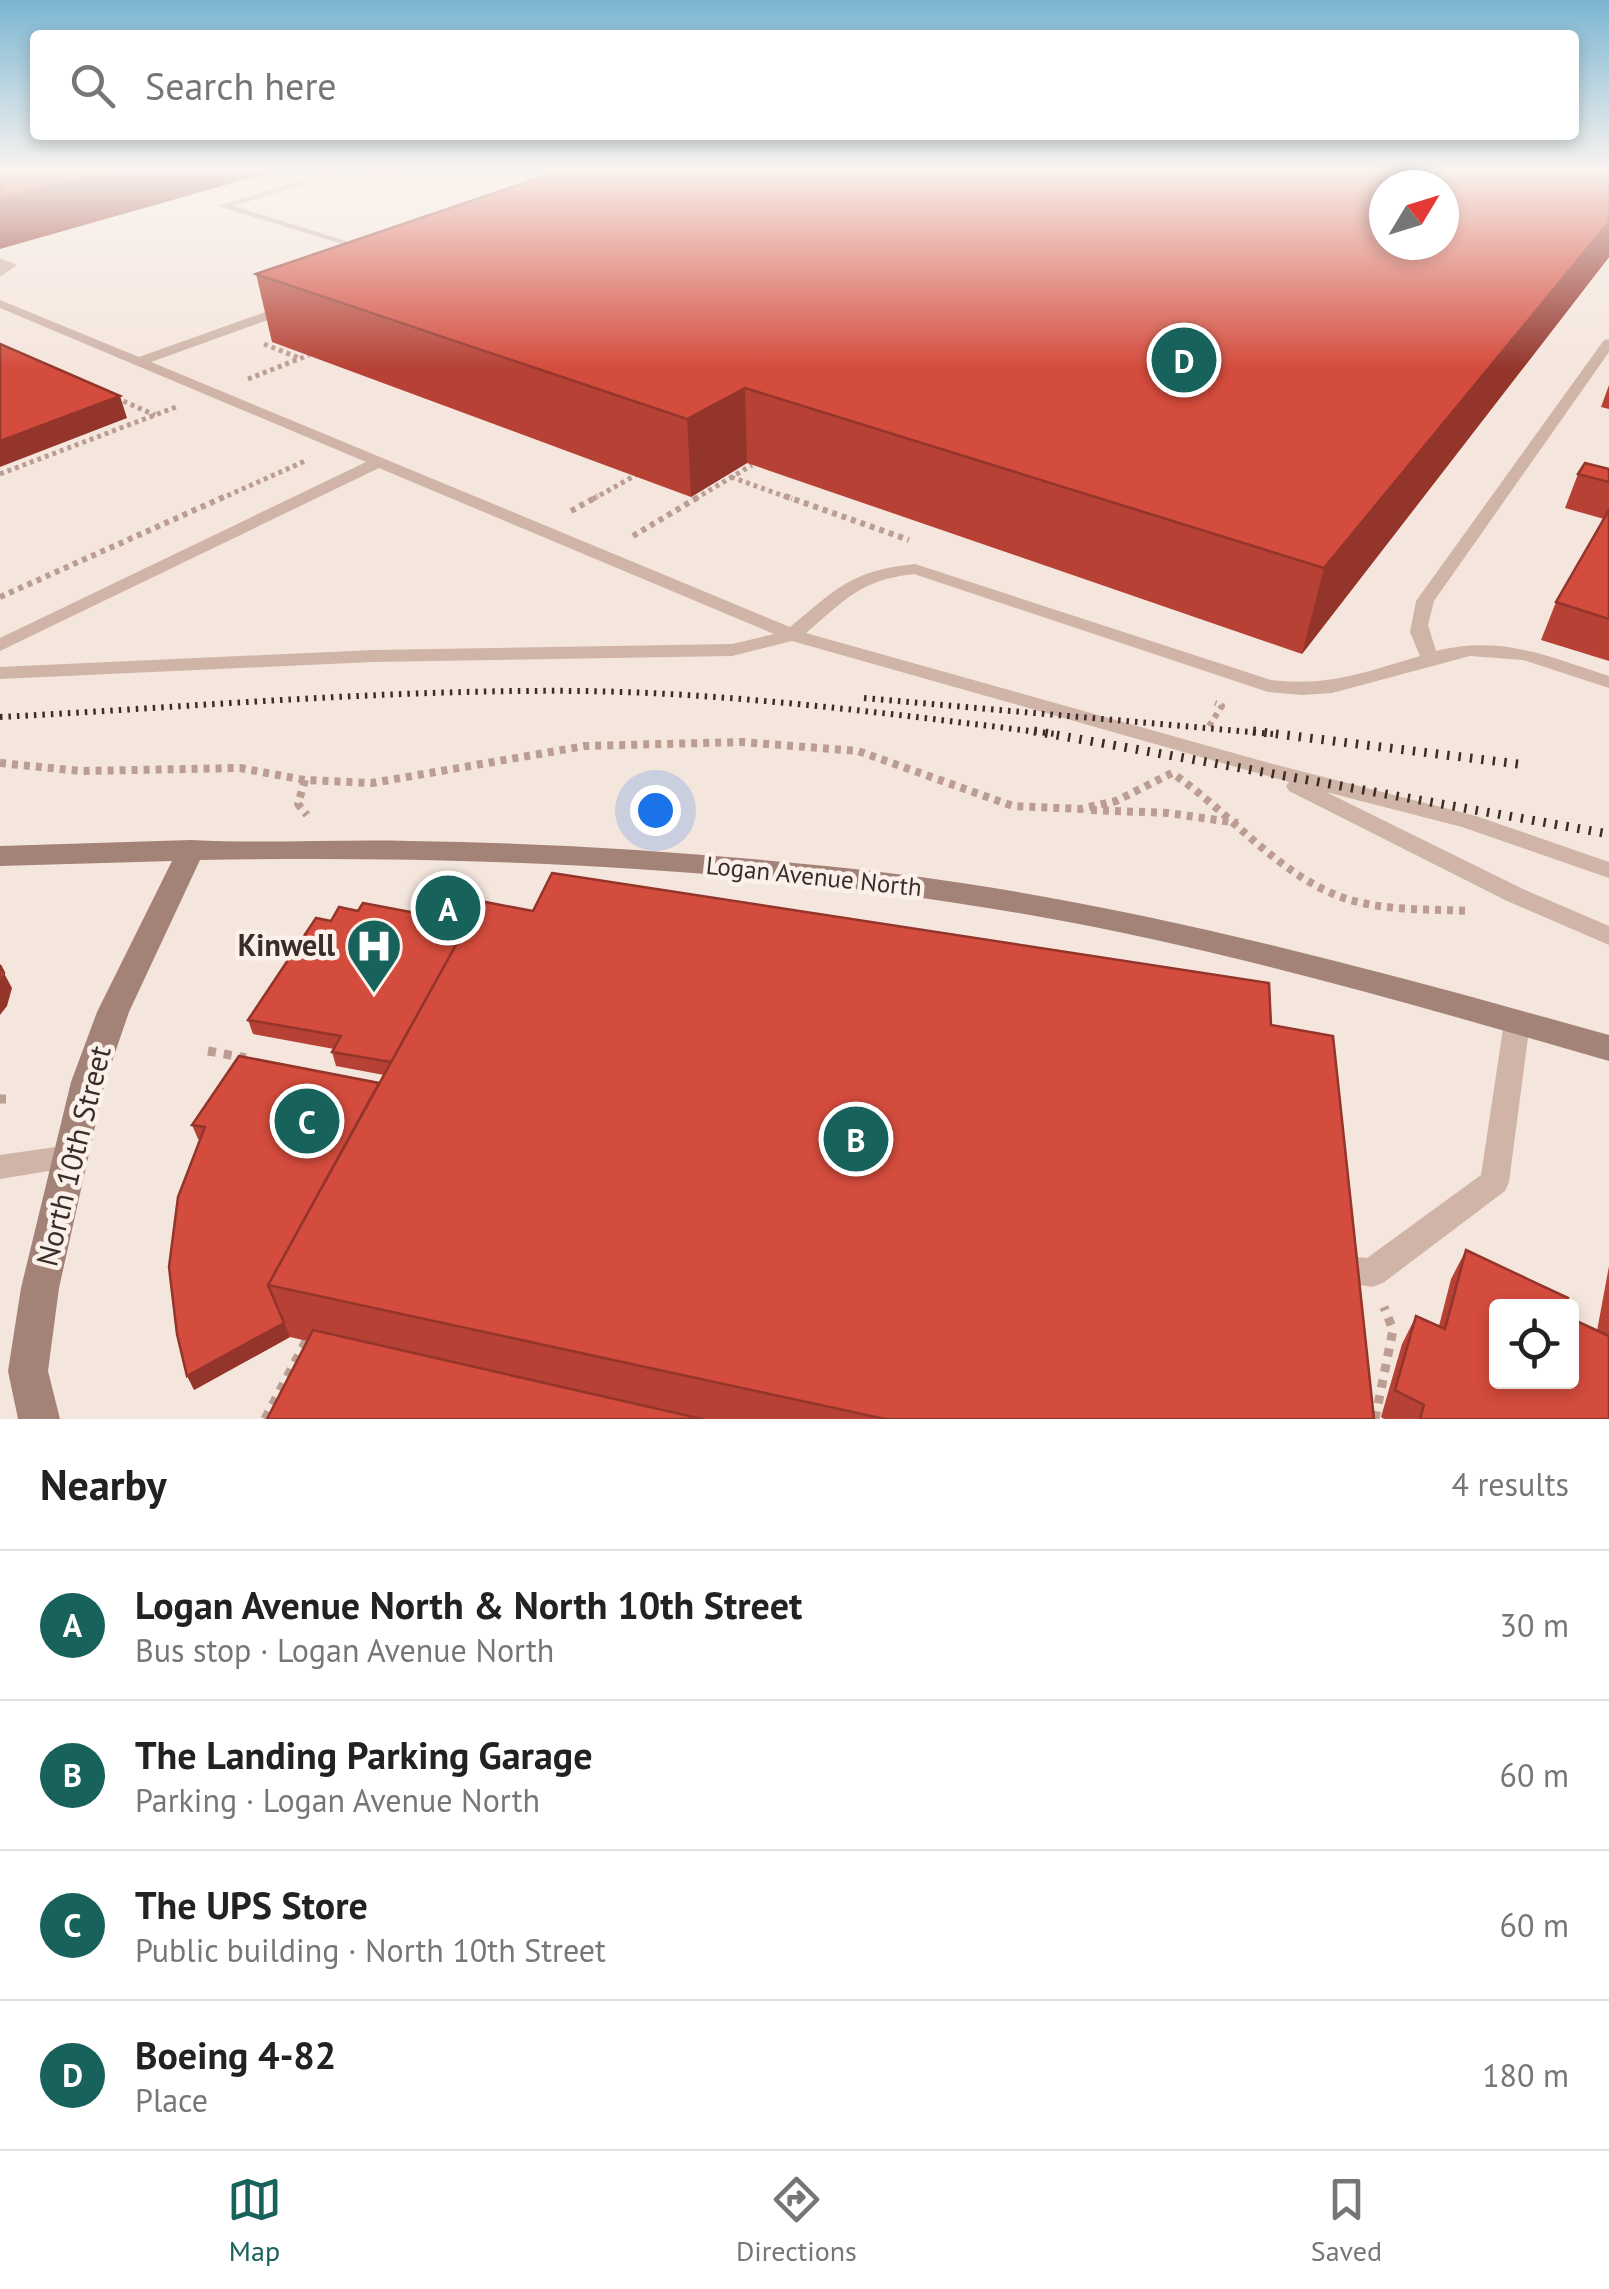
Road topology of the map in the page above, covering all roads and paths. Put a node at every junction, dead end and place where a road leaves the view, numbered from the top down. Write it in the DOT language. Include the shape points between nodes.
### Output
graph roads {
  1 [pos="321,236"];
  2 [pos="382,255"];
  3 [pos="0,261"];
  4 [pos="0,273"];
  5 [pos="0,304"];
  6 [pos="301,304"];
  7 [pos="1609,343"];
  8 [pos="309,355"];
  9 [pos="139,362"];
  10 [pos="101,392"];
  11 [pos="212,392"];
  12 [pos="155,415"];
  13 [pos="316,456"];
  14 [pos="379,462"];
  15 [pos="752,465"];
  16 [pos="0,474"];
  17 [pos="636,475"];
  18 [pos="732,478"];
  19 [pos="580,521"];
  20 [pos="626,540"];
  21 [pos="916,543"];
  22 [pos="0,597"];
  23 [pos="792,635"];
  24 [pos="0,645"];
  25 [pos="1432,660"];
  26 [pos="1197,662"];
  27 [pos="0,673"];
  28 [pos="1609,682"];
  29 [pos="1190,749"];
  30 [pos="0,762"];
  31 [pos="1264,770"];
  32 [pos="1172,773"];
  33 [pos="305,780"];
  34 [pos="1080,809"];
  35 [pos="307,815"];
  36 [pos="1238,823"];
  37 [pos="191,850"];
  38 [pos="0,856"];
  39 [pos="1609,870"];
  40 [pos="1476,912"];
  41 [pos="1609,936"];
  42 [pos="1517,1022"];
  43 [pos="1609,1048"];
  44 [pos="208,1051"];
  45 [pos="265,1062"];
  46 [pos="69,1157"];
  47 [pos="0,1167"];
  48 [pos="1332,1268"];
  49 [pos="1372,1273"];
  50 [pos="306,1342"];
  51 [pos="39,1419"];
  52 [pos="265,1419"];
  53 [pos="1375,1419"];
  1 -- 2 [label="lane"];
  3 -- 4 [label="lane" via="11,266"];
  5 -- 9 [label="lane"];
  6 -- 9 [label="lane"];
  7 -- 25 [label="lane" via="1426,600 1417,622"];
  8 -- 11 [label="path"];
  9 -- 11 [label="lane"];
  10 -- 12 [label="path"];
  11 -- 12 [label="path"];
  11 -- 14 [label="lane"];
  12 -- 16 [label="path"];
  13 -- 22 [label="path"];
  14 -- 23 [label="lane"];
  14 -- 24 [label="lane"];
  15 -- 18 [label="path"];
  17 -- 19 [label="path" via="565,515"];
  18 -- 20 [label="path"];
  18 -- 21 [label="path"];
  23 -- 26 [label="lane" via="854,584 915,569"];
  23 -- 27 [label="lane" via="732,650 374,656"];
  23 -- 29 [label="lane"];
  25 -- 26 [label="lane" via="1338,690 1303,693"];
  25 -- 28 [label="lane" via="1498,650"];
  26 -- 29 [label="path" via="1179,689 1222,706"];
  29 -- 31 [label="lane"];
  29 -- 32 [label="path"];
  30 -- 33 [label="path" via="81,771 240,768"];
  31 -- 39 [label="lane" via="1468,821"];
  31 -- 41 [label="lane"];
  32 -- 34 [label="path" via="1116,801"];
  32 -- 36 [label="path"];
  33 -- 34 [label="path" via="372,783 586,746 742,742 858,751 1012,806"];
  33 -- 35 [label="path" via="298,804"];
  34 -- 36 [label="path"];
  36 -- 40 [label="path" via="1284,865 1334,894"];
  37 -- 38 [label="main road, Logan Avenue North"];
  37 -- 42 [label="main road, Logan Avenue North" via="516,852 740,866 932,889 1198,939"];
  37 -- 46 [label="main road, North 10th Street" via="113,1012"];
  42 -- 43 [label="main road, Logan Avenue North"];
  42 -- 49 [label="lane" via="1494,1182"];
  44 -- 45 [label="path"];
  46 -- 47 [label="lane"];
  46 -- 51 [label="main road, North 10th Street" via="28,1371"];
  48 -- 49 [label="lane"];
  49 -- 53 [label="path" via="1393,1330"];
  50 -- 52 [label="path"];
}
